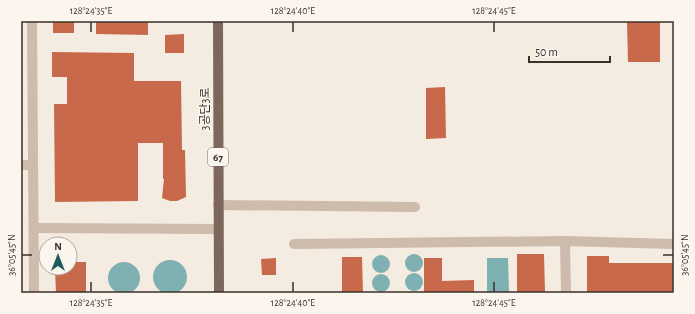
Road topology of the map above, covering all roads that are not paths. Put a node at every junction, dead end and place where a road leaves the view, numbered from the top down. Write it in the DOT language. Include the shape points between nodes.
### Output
graph roads {
  1 [pos="32,21"];
  2 [pos="218,21"];
  3 [pos="21,165"];
  4 [pos="33,165"];
  5 [pos="218,205"];
  6 [pos="415,207"];
  7 [pos="34,228"];
  8 [pos="218,229"];
  9 [pos="565,241"];
  10 [pos="294,244"];
  11 [pos="674,244"];
  12 [pos="34,293"];
  13 [pos="219,293"];
  14 [pos="566,293"];
  1 -- 4 [label="lane"];
  2 -- 5 [label="main road, 3공단3로 / 67"];
  3 -- 4 [label="lane"];
  4 -- 7 [label="lane"];
  5 -- 6 [label="lane"];
  5 -- 8 [label="main road, 3공단3로 / 67"];
  7 -- 8 [label="lane"];
  7 -- 12 [label="lane"];
  8 -- 13 [label="main road, 3공단3로 / 67"];
  9 -- 10 [label="lane"];
  9 -- 11 [label="lane"];
  9 -- 14 [label="lane"];
}
